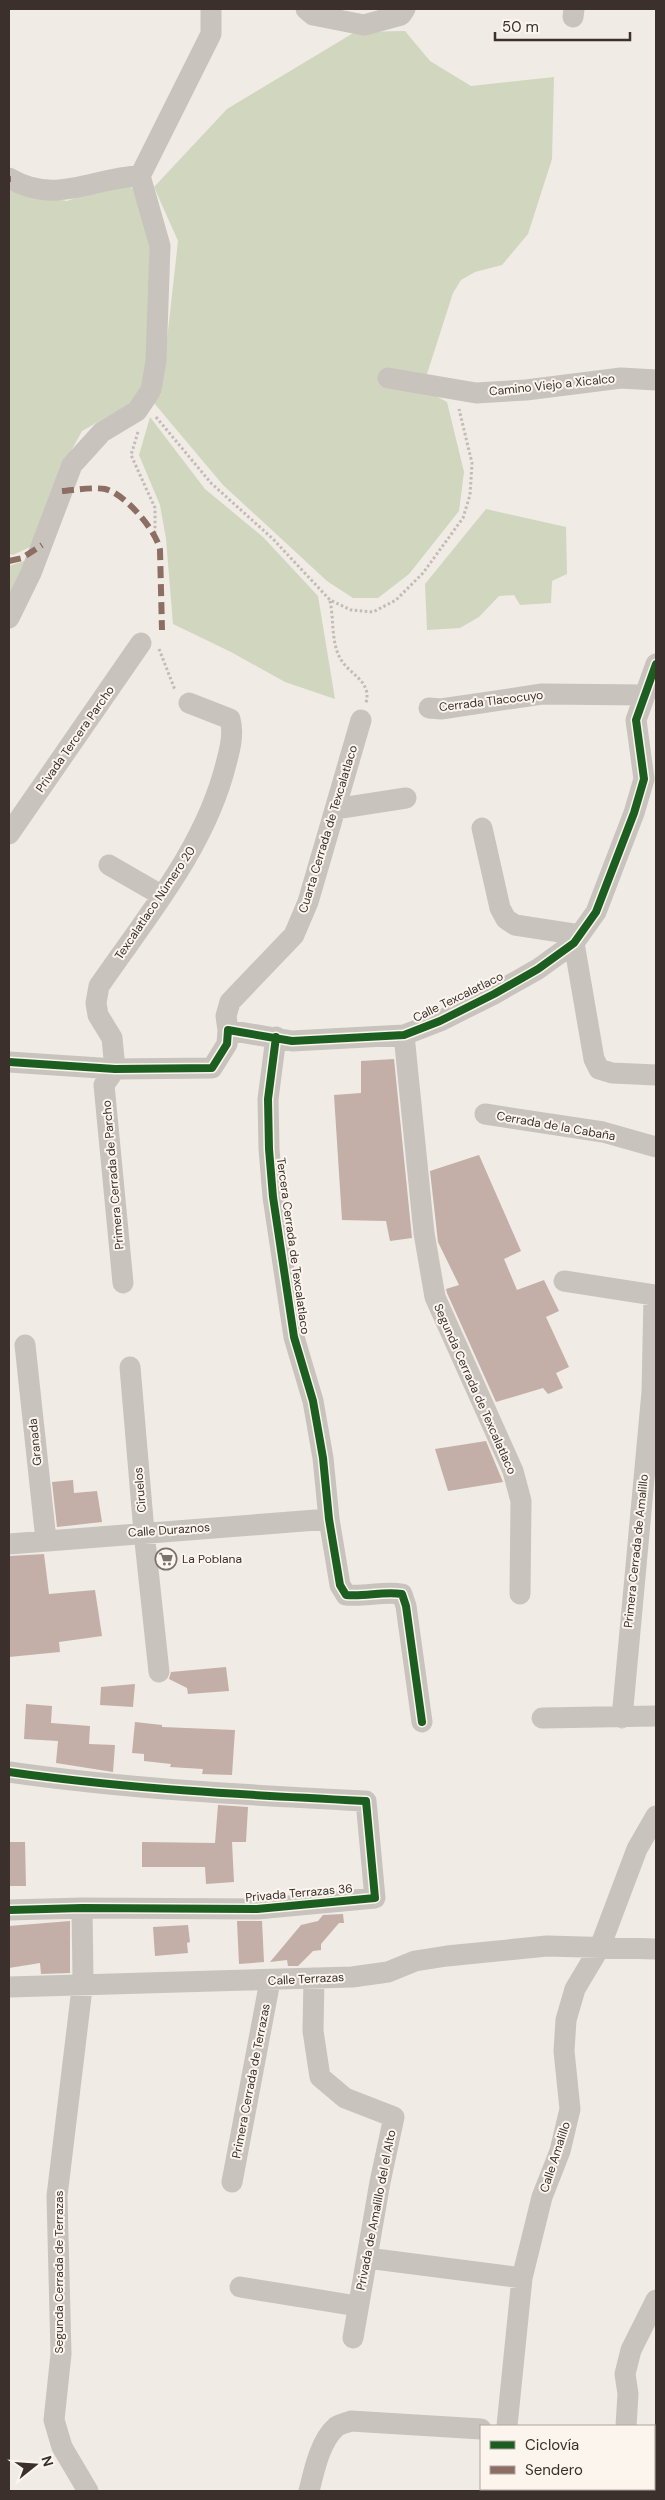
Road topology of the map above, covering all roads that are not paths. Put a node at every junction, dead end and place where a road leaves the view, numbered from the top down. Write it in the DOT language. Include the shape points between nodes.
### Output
graph roads {
  1 [pos="211,9"];
  2 [pos="306,9"];
  3 [pos="404,9"];
  4 [pos="140,176"];
  5 [pos="9,178"];
  6 [pos="388,378"];
  7 [pos="656,380"];
  8 [pos="9,618"];
  9 [pos="149,642"];
  10 [pos="656,664"];
  11 [pos="644,695"];
  12 [pos="189,703"];
  13 [pos="429,708"];
  14 [pos="361,720"];
  15 [pos="406,798"];
  16 [pos="335,809"];
  17 [pos="482,828"];
  18 [pos="9,834"];
  19 [pos="109,865"];
  20 [pos="161,895"];
  21 [pos="577,939"];
  22 [pos="228,1030"];
  23 [pos="404,1035"];
  24 [pos="276,1037"];
  25 [pos="9,1062"];
  26 [pos="115,1069"];
  27 [pos="656,1075"];
  28 [pos="485,1114"];
  29 [pos="656,1146"];
  30 [pos="564,1281"];
  31 [pos="123,1283"];
  32 [pos="25,1344"];
  33 [pos="130,1367"];
  34 [pos="329,1519"];
  35 [pos="144,1532"];
  36 [pos="46,1540"];
  37 [pos="9,1544"];
  38 [pos="520,1594"];
  39 [pos="159,1672"];
  40 [pos="656,1716"];
  41 [pos="542,1718"];
  42 [pos="622,1718"];
  43 [pos="422,1722"];
  44 [pos="9,1772"];
  45 [pos="656,1816"];
  46 [pos="82,1908"];
  47 [pos="9,1910"];
  48 [pos="600,1947"];
  49 [pos="656,1949"];
  50 [pos="314,1978"];
  51 [pos="270,1981"];
  52 [pos="82,1986"];
  53 [pos="9,1988"];
  54 [pos="232,2182"];
  55 [pos="367,2258"];
  56 [pos="522,2278"];
  57 [pos="240,2287"];
  58 [pos="656,2300"];
  59 [pos="357,2306"];
  60 [pos="353,2338"];
  61 [pos="508,2425"];
  62 [pos="626,2425"];
  63 [pos="480,2428"];
  64 [pos="88,2491"];
  65 [pos="309,2491"];
  1 -- 4 [label="street" via="211,34"];
  2 -- 3 [label="street" via="313,15 364,25 400,15"];
  4 -- 5 [label="street" via="119,176 66,191 36,189"];
  4 -- 8 [label="street" via="160,246 156,361 151,390 140,406 102,432 72,465 31,573"];
  6 -- 7 [label="street, Camino Viejo a Xicalco" via="476,393 621,378"];
  9 -- 18 [label="street, Privada Tercera Parcho"];
  10 -- 11 [label="street, Calle Texcalatlaco"];
  11 -- 13 [label="street, Cerrada Tlacocuyo" via="542,694 450,708"];
  11 -- 21 [label="street, Calle Texcalatlaco" via="636,720 644,779 596,912"];
  12 -- 20 [label="street, Texcalatlaco Número 20" via="230,719 230,749 212,809 191,852"];
  14 -- 16 [label="street, Cuarta Cerrada de Texcalatlaco"];
  15 -- 16 [label="street"];
  16 -- 22 [label="street, Cuarta Cerrada de Texcalatlaco" via="308,902 294,935 230,1002 226,1016"];
  17 -- 21 [label="street" via="500,908 506,919 515,925"];
  19 -- 20 [label="street"];
  20 -- 26 [label="street, Texcalatlaco Número 20" via="99,986 98,1015 112,1038"];
  21 -- 23 [label="street, Calle Texcalatlaco" via="538,969 494,994"];
  21 -- 27 [label="street" via="594,1059 599,1069 612,1073"];
  22 -- 24 [label="street, Calle Texcalatlaco"];
  22 -- 26 [label="street" via="227,1044 212,1068"];
  23 -- 24 [label="street, Calle Texcalatlaco" via="292,1041"];
  23 -- 38 [label="street, Segunda Cerrada de Texcalatlaco" via="424,1233 434,1297 512,1471 521,1500"];
  24 -- 34 [label="street, Tercera Cerrada de Texcalatlaco" via="268,1098 274,1197 294,1337 313,1401 323,1458"];
  25 -- 26 [label="street"];
  26 -- 31 [label="street, Primera Cerrada de Parcho" via="104,1085"];
  28 -- 29 [label="street, Cerrada de la Cabaña" via="603,1132"];
  30 -- 42 [label="street, Primera Cerrada de Amalillo" via="654,1295 652,1392"];
  32 -- 36 [label="street, Granada"];
  33 -- 35 [label="street, Ciruelos"];
  34 -- 35 [label="street, Calle Duraznos"];
  34 -- 43 [label="street, Tercera Cerrada de Texcalatlaco" via="340,1585 346,1595 402,1594"];
  35 -- 36 [label="street, Calle Duraznos"];
  35 -- 39 [label="street, Ciruelos"];
  36 -- 37 [label="street, Calle Duraznos"];
  40 -- 42 [label="street"];
  41 -- 42 [label="street"];
  44 -- 46 [label="street, Privada Terrazas 36" via="236,1795 366,1801 374,1898 257,1909"];
  45 -- 48 [label="street, Calle Amalillo" via="637,1850"];
  46 -- 47 [label="street, Privada Terrazas 36"];
  46 -- 52 [label="street"];
  48 -- 49 [label="street, Calle Terrazas"];
  48 -- 50 [label="street, Calle Terrazas" via="547,1946 447,1956 415,1962 388,1972"];
  48 -- 56 [label="street, Calle Amalillo" via="575,1990 566,2020 564,2050 570,2108 560,2151 542,2197"];
  50 -- 51 [label="street, Calle Terrazas"];
  50 -- 55 [label="street, Privada de Amalillo del el Alto" via="313,2031 320,2078 345,2098 394,2117"];
  51 -- 52 [label="street, Calle Terrazas"];
  51 -- 54 [label="street, Primera Cerrada de Terrazas"];
  52 -- 53 [label="street, Calle Terrazas"];
  52 -- 64 [label="street, Segunda Cerrada de Terrazas" via="57,2196 60,2354 54,2420 62,2447"];
  55 -- 56 [label="street"];
  55 -- 59 [label="street, Privada de Amalillo del el Alto"];
  56 -- 61 [label="street, Calle Amalillo"];
  57 -- 59 [label="street"];
  58 -- 62 [label="street" via="631,2350 625,2374 628,2394"];
  59 -- 60 [label="street, Privada de Amalillo del el Alto"];
  63 -- 65 [label="street" via="351,2421 338,2426 329,2435"];
}
